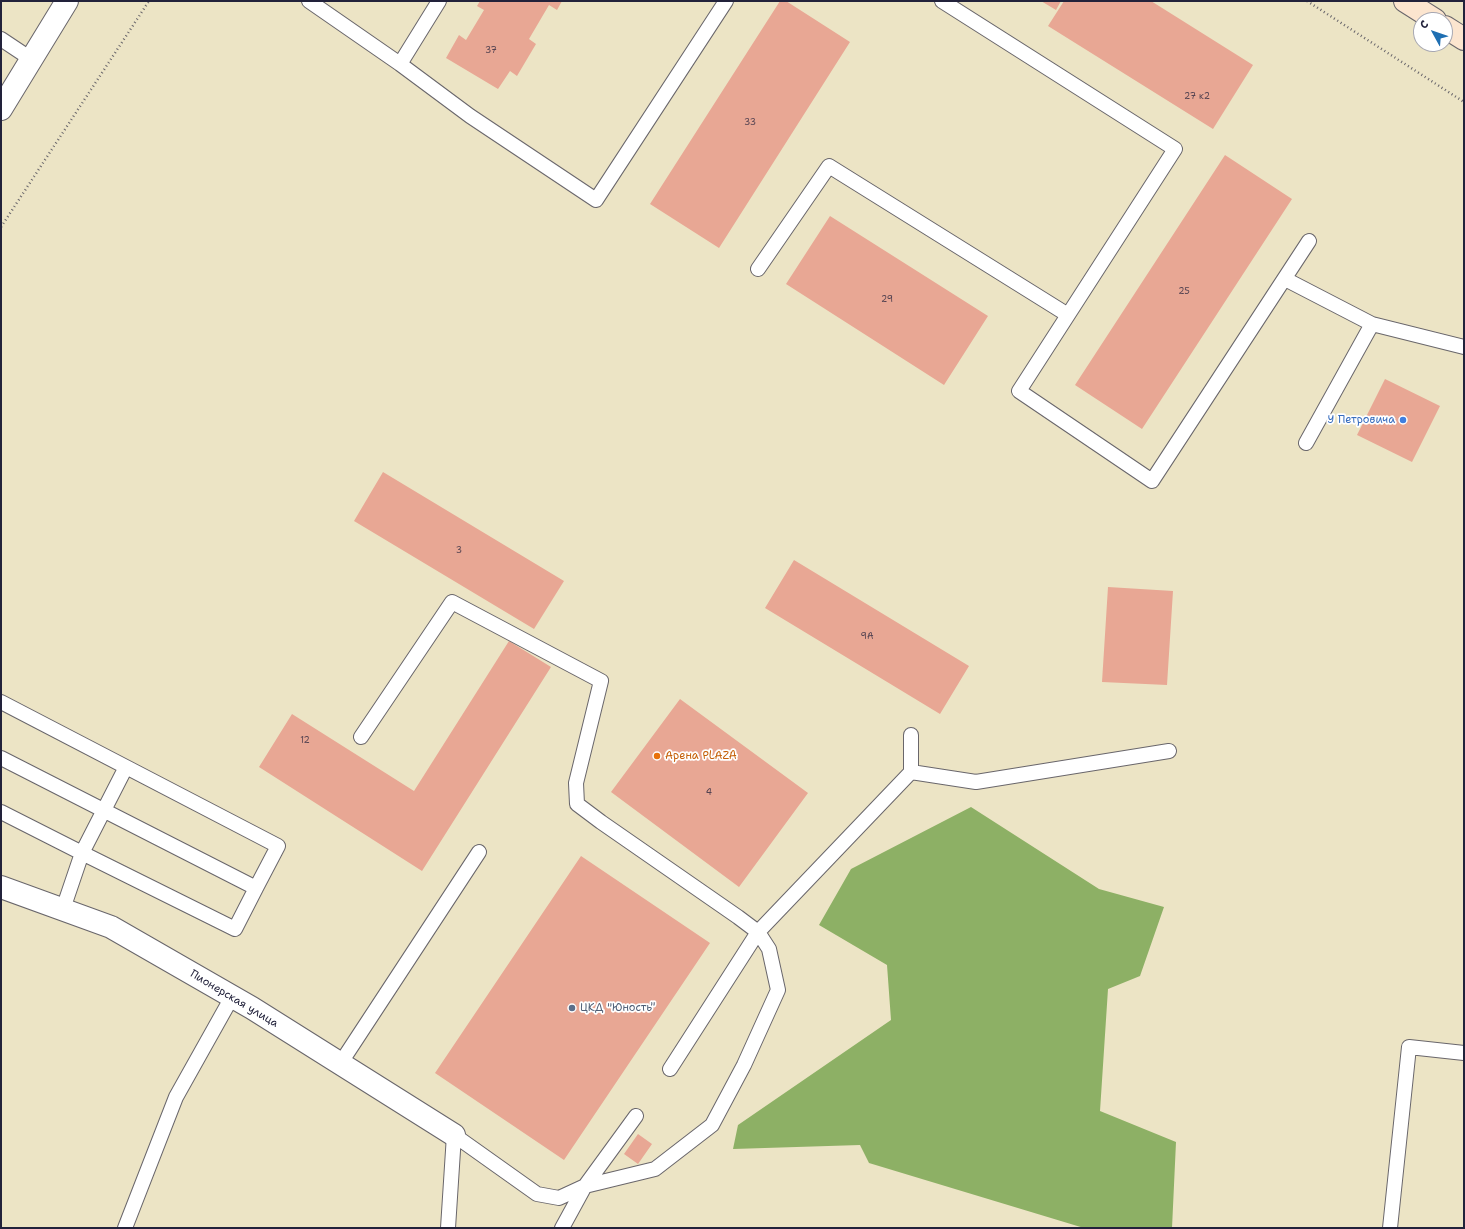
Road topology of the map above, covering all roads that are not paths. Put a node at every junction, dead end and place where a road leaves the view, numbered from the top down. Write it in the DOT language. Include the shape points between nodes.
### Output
graph roads {
  1 [pos="67,1"];
  2 [pos="309,1"];
  3 [pos="439,1"];
  4 [pos="726,1"];
  5 [pos="942,1"];
  6 [pos="1405,1"];
  7 [pos="1422,12"];
  8 [pos="1453,31"];
  9 [pos="1,39"];
  10 [pos="1464,39"];
  11 [pos="31,59"];
  12 [pos="400,64"];
  13 [pos="1,109"];
  14 [pos="1309,241"];
  15 [pos="758,269"];
  16 [pos="1285,278"];
  17 [pos="1068,315"];
  18 [pos="1372,324"];
  19 [pos="1464,347"];
  20 [pos="1306,443"];
  21 [pos="1,702"];
  22 [pos="911,735"];
  23 [pos="361,737"];
  24 [pos="1169,751"];
  25 [pos="1,758"];
  26 [pos="126,767"];
  27 [pos="911,772"];
  28 [pos="104,810"];
  29 [pos="1,812"];
  30 [pos="479,852"];
  31 [pos="82,853"];
  32 [pos="1,886"];
  33 [pos="256,888"];
  34 [pos="63,909"];
  35 [pos="758,932"];
  36 [pos="232,997"];
  37 [pos="1464,1052"];
  38 [pos="340,1064"];
  39 [pos="670,1069"];
  40 [pos="636,1116"];
  41 [pos="454,1135"];
  42 [pos="585,1186"];
  43 [pos="125,1228"];
  44 [pos="448,1228"];
  45 [pos="562,1228"];
  46 [pos="1390,1228"];
  1 -- 11 [label="street"];
  2 -- 12 [label="lane"];
  3 -- 12 [label="lane"];
  4 -- 12 [label="lane" via="596,200 470,116"];
  5 -- 17 [label="lane" via="1175,149"];
  6 -- 7 [label="main road"];
  8 -- 10 [label="main road"];
  9 -- 11 [label="lane"];
  11 -- 13 [label="street"];
  14 -- 16 [label="lane"];
  15 -- 17 [label="lane" via="829,166"];
  16 -- 17 [label="lane" via="1152,481 1019,391"];
  16 -- 18 [label="lane"];
  18 -- 19 [label="lane"];
  18 -- 20 [label="lane"];
  21 -- 26 [label="lane"];
  22 -- 27 [label="lane"];
  23 -- 35 [label="lane" via="452,602 601,681 576,783 577,804"];
  24 -- 27 [label="lane" via="976,782"];
  25 -- 28 [label="lane"];
  26 -- 28 [label="lane"];
  26 -- 33 [label="lane" via="278,846"];
  27 -- 35 [label="lane"];
  28 -- 31 [label="lane"];
  28 -- 33 [label="lane"];
  29 -- 31 [label="lane"];
  30 -- 38 [label="lane"];
  31 -- 33 [label="lane" via="235,929"];
  31 -- 34 [label="lane"];
  32 -- 34 [label="street, Пионерская улица"];
  34 -- 36 [label="street, Пионерская улица" via="111,927"];
  35 -- 39 [label="lane"];
  35 -- 42 [label="lane" via="769,949 778,990 744,1065 712,1125 655,1170"];
  36 -- 38 [label="street, Пионерская улица"];
  36 -- 43 [label="lane" via="176,1098"];
  37 -- 46 [label="lane" via="1409,1047"];
  38 -- 41 [label="street, Пионерская улица"];
  40 -- 42 [label="lane"];
  41 -- 42 [label="lane" via="537,1194 559,1198"];
  41 -- 44 [label="lane"];
  42 -- 45 [label="lane"];
}
